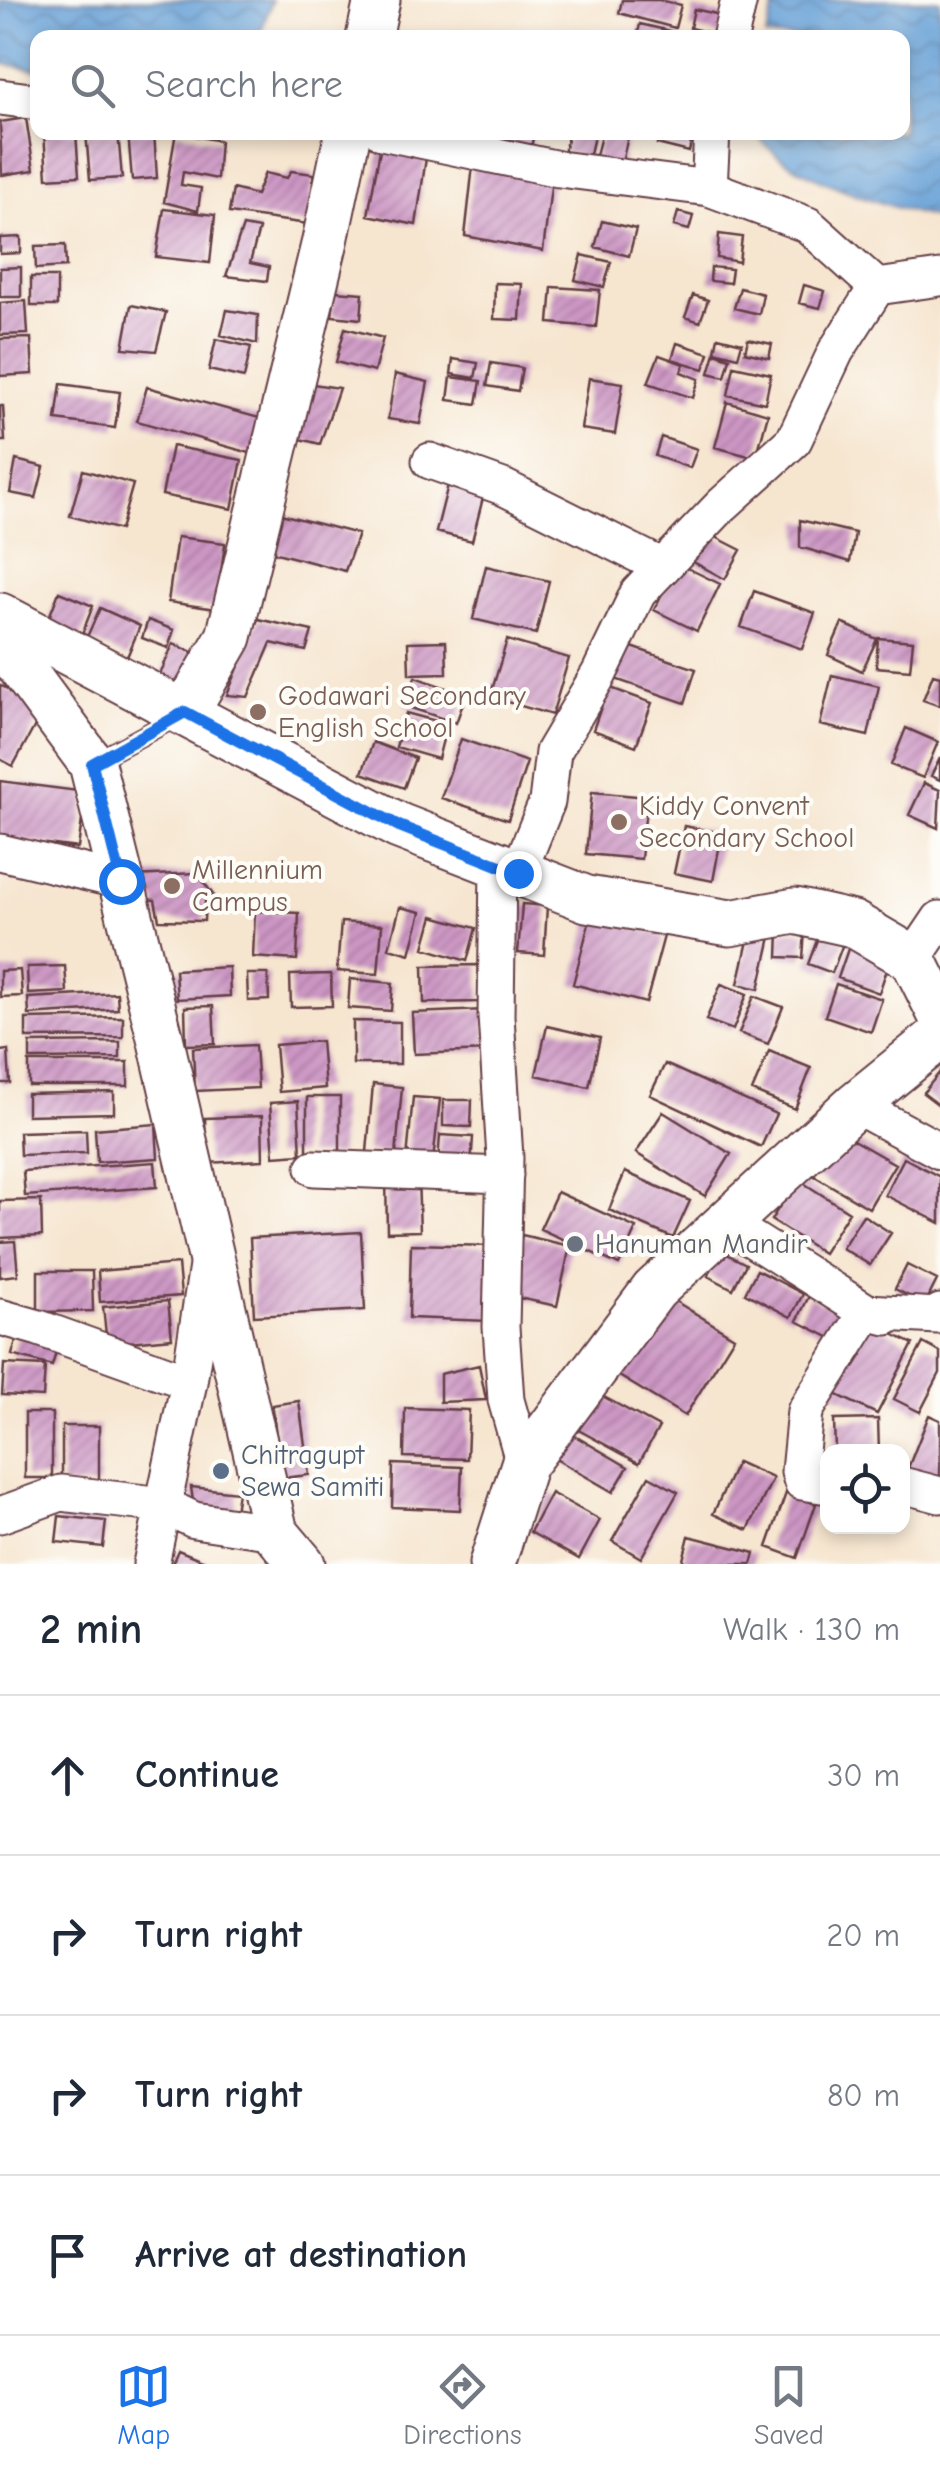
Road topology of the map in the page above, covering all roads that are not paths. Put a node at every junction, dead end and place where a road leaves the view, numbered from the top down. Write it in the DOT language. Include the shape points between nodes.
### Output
graph roads {
  1 [pos="377,0"];
  2 [pos="738,0"];
  3 [pos="371,30"];
  4 [pos="732,30"];
  5 [pos="0,97"];
  6 [pos="30,101"];
  7 [pos="346,140"];
  8 [pos="420,140"];
  9 [pos="712,140"];
  10 [pos="709,188"];
  11 [pos="940,278"];
  12 [pos="878,287"];
  13 [pos="430,461"];
  14 [pos="663,567"];
  15 [pos="0,616"];
  16 [pos="0,639"];
  17 [pos="185,712"];
  18 [pos="92,764"];
  19 [pos="0,852"];
  20 [pos="508,869"];
  21 [pos="121,881"];
  22 [pos="940,919"];
  23 [pos="912,959"];
  24 [pos="940,1013"];
  25 [pos="940,1036"];
  26 [pos="855,1105"];
  27 [pos="940,1151"];
  28 [pos="314,1168"];
  29 [pos="505,1175"];
  30 [pos="725,1222"];
  31 [pos="209,1255"];
  32 [pos="867,1312"];
  33 [pos="940,1312"];
  34 [pos="0,1317"];
  35 [pos="940,1332"];
  36 [pos="190,1382"];
  37 [pos="524,1464"];
  38 [pos="820,1485"];
  39 [pos="910,1487"];
  40 [pos="940,1494"];
  41 [pos="163,1505"];
  42 [pos="0,1515"];
  43 [pos="288,1548"];
  44 [pos="151,1564"];
  45 [pos="492,1564"];
  1 -- 3 [label="street"];
  2 -- 4 [label="street"];
  5 -- 6 [label="street"];
  7 -- 17 [label="street" via="229,637"];
  8 -- 10 [label="street" via="559,169"];
  9 -- 10 [label="street"];
  10 -- 12 [label="street" via="808,225"];
  11 -- 12 [label="street"];
  12 -- 14 [label="street" via="836,351 794,440"];
  13 -- 14 [label="street" via="503,488"];
  14 -- 20 [label="street" via="638,593 553,752 546,802"];
  15 -- 17 [label="street"];
  16 -- 18 [label="street"];
  17 -- 18 [label="lane"];
  17 -- 20 [label="street" via="399,826"];
  18 -- 21 [label="street"];
  19 -- 21 [label="street"];
  20 -- 23 [label="street" via="586,899 730,923 795,912 853,924"];
  20 -- 29 [label="street" via="496,1016"];
  21 -- 31 [label="street"];
  22 -- 23 [label="street"];
  23 -- 24 [label="street"];
  25 -- 26 [label="street"];
  26 -- 27 [label="street"];
  26 -- 30 [label="street"];
  28 -- 29 [label="street"];
  29 -- 37 [label="street" via="501,1327 506,1400"];
  30 -- 32 [label="street"];
  30 -- 37 [label="street" via="654,1290"];
  31 -- 36 [label="street"];
  31 -- 43 [label="street"];
  32 -- 33 [label="street"];
  32 -- 35 [label="street"];
  32 -- 38 [label="street" via="805,1411 798,1472 802,1482"];
  34 -- 36 [label="street"];
  36 -- 41 [label="street"];
  37 -- 45 [label="street"];
  39 -- 40 [label="street"];
  41 -- 42 [label="street" via="61,1493"];
  41 -- 43 [label="street"];
  41 -- 44 [label="street"];
}
